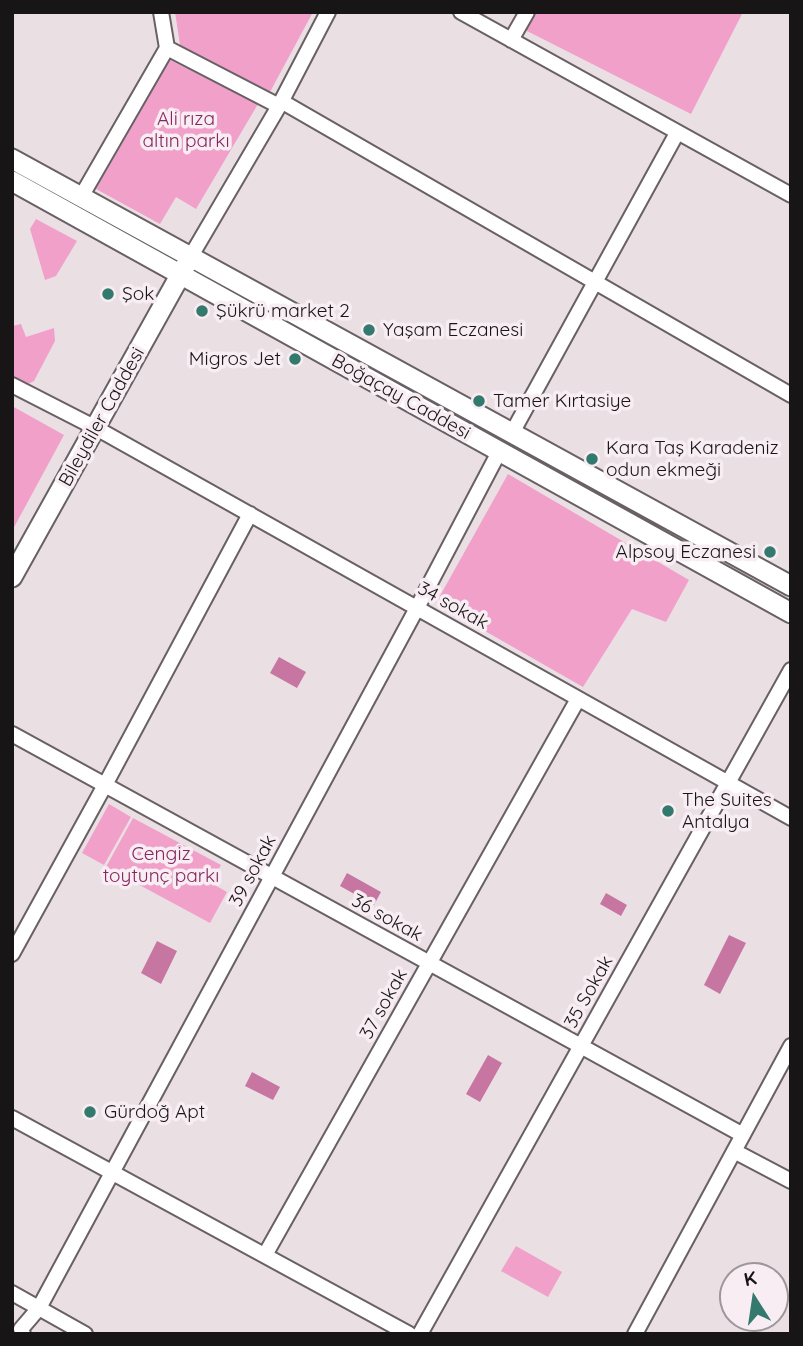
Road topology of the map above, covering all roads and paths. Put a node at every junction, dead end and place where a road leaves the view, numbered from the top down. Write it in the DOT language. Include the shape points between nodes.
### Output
graph roads {
  1 [pos="161,12"];
  2 [pos="328,12"];
  3 [pos="461,12"];
  4 [pos="527,12"];
  5 [pos="511,40"];
  6 [pos="167,48"];
  7 [pos="280,104"];
  8 [pos="677,133"];
  9 [pos="12,159"];
  10 [pos="12,181"];
  11 [pos="791,195"];
  12 [pos="81,197"];
  13 [pos="191,256"];
  14 [pos="181,274"];
  15 [pos="594,281"];
  16 [pos="12,385"];
  17 [pos="791,395"];
  18 [pos="96,428"];
  19 [pos="512,433"];
  20 [pos="499,452"];
  21 [pos="250,514"];
  22 [pos="12,577"];
  23 [pos="791,586"];
  24 [pos="417,608"];
  25 [pos="791,612"];
  26 [pos="791,670"];
  27 [pos="578,698"];
  28 [pos="12,734"];
  29 [pos="728,783"];
  30 [pos="105,785"];
  31 [pos="791,818"];
  32 [pos="272,877"];
  33 [pos="12,954"];
  34 [pos="429,963"];
  35 [pos="581,1046"];
  36 [pos="791,1046"];
  37 [pos="12,1118"];
  38 [pos="743,1135"];
  39 [pos="734,1151"];
  40 [pos="112,1172"];
  41 [pos="791,1181"];
  42 [pos="265,1255"];
  43 [pos="12,1293"];
  44 [pos="39,1308"];
  45 [pos="23,1334"];
  46 [pos="85,1334"];
  47 [pos="409,1334"];
  48 [pos="420,1334"];
  49 [pos="635,1334"];
  1 -- 6 [label="street"];
  2 -- 7 [label="street"];
  3 -- 5 [label="street"];
  4 -- 5 [label="street"];
  5 -- 8 [label="street"];
  6 -- 7 [label="street"];
  6 -- 12 [label="street"];
  7 -- 13 [label="street"];
  7 -- 15 [label="street"];
  8 -- 11 [label="street"];
  8 -- 15 [label="street"];
  9 -- 12 [label="main road, Boğaçay Caddesi"];
  10 -- 14 [label="main road, Boğaçay Caddesi"];
  12 -- 13 [label="main road, Boğaçay Caddesi"];
  13 -- 14 [label="main road, Bileydiler Caddesi"];
  13 -- 19 [label="main road, Boğaçay Caddesi"];
  14 -- 18 [label="main road, Bileydiler Caddesi"];
  14 -- 20 [label="main road, Boğaçay Caddesi"];
  15 -- 17 [label="street"];
  15 -- 19 [label="street"];
  16 -- 18 [label="street, 34 sokak"];
  18 -- 21 [label="street, 34 sokak"];
  18 -- 22 [label="main road, Bileydiler Caddesi"];
  19 -- 23 [label="main road, Boğaçay Caddesi"];
  20 -- 24 [label="street, 39 sokak"];
  20 -- 25 [label="main road, Boğaçay Caddesi"];
  21 -- 24 [label="street, 34 sokak"];
  21 -- 30 [label="street"];
  24 -- 27 [label="street, 34 sokak"];
  24 -- 32 [label="street, 39 sokak"];
  26 -- 29 [label="street, 35 Sokak"];
  27 -- 29 [label="street, 34 sokak"];
  27 -- 34 [label="street, 37 sokak"];
  28 -- 30 [label="street, 36 sokak"];
  29 -- 31 [label="street, 34 sokak"];
  29 -- 35 [label="street, 35 Sokak"];
  30 -- 32 [label="street, 36 sokak"];
  30 -- 33 [label="street"];
  32 -- 34 [label="street, 36 sokak"];
  32 -- 40 [label="street, 39 sokak"];
  34 -- 35 [label="street, 36 sokak"];
  34 -- 42 [label="street, 37 sokak"];
  35 -- 38 [label="street, 36 sokak"];
  35 -- 48 [label="street, 35 Sokak"];
  36 -- 38 [label="street"];
  37 -- 40 [label="street"];
  38 -- 39 [label="street"];
  39 -- 41 [label="street"];
  39 -- 49 [label="street"];
  40 -- 42 [label="street"];
  40 -- 44 [label="street, 39 sokak"];
  42 -- 47 [label="street"];
  43 -- 44 [label="street"];
  44 -- 45 [label="street, 39 sokak" via="21,1329"];
  44 -- 46 [label="street"];
}
